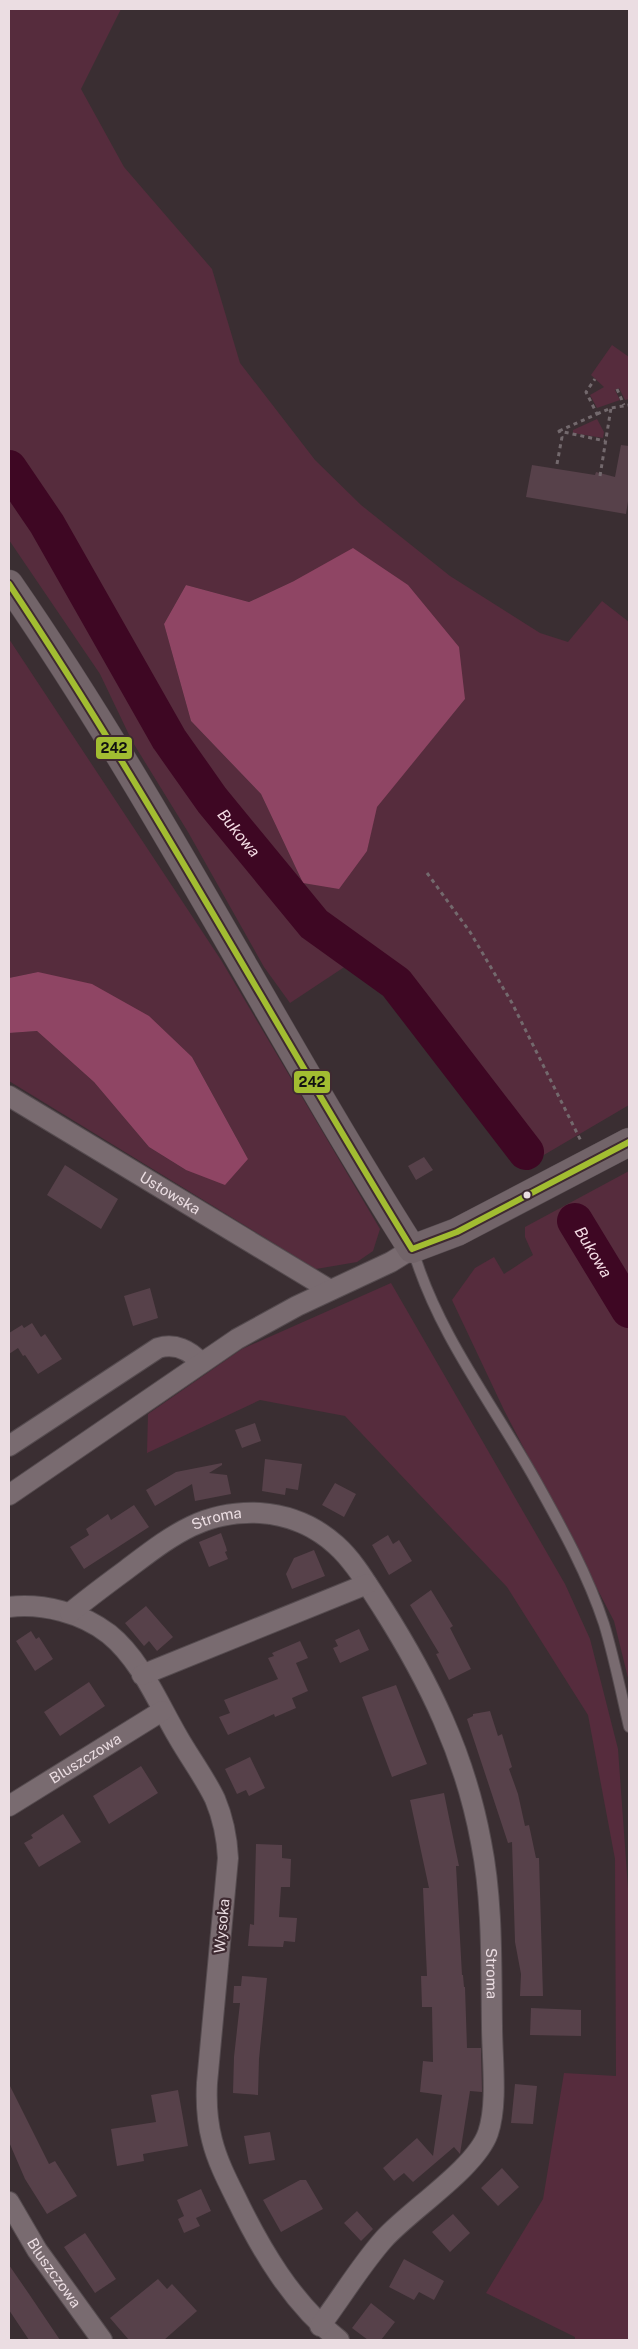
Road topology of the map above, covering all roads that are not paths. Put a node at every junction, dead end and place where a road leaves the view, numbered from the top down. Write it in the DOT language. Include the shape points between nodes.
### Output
graph roads {
  1 [pos="9,584"];
  2 [pos="9,1096"];
  3 [pos="629,1142"];
  4 [pos="412,1249"];
  5 [pos="330,1290"];
  6 [pos="201,1364"];
  7 [pos="9,1446"];
  8 [pos="9,1495"];
  9 [pos="367,1584"];
  10 [pos="9,1607"];
  11 [pos="70,1614"];
  12 [pos="142,1675"];
  13 [pos="162,1711"];
  14 [pos="629,1726"];
  15 [pos="9,1806"];
  16 [pos="9,2202"];
  17 [pos="320,2333"];
  18 [pos="102,2340"];
  19 [pos="339,2340"];
  1 -- 4 [label="street" via="177,849 363,1172"];
  2 -- 5 [label="street, Ustowska"];
  3 -- 4 [label="street" via="457,1232"];
  4 -- 5 [label="street"];
  4 -- 14 [label="lane" via="425,1288 474,1381 537,1483 593,1594 604,1624"];
  5 -- 6 [label="street" via="251,1331"];
  6 -- 7 [label="street" via="181,1348 158,1348"];
  6 -- 8 [label="street"];
  9 -- 11 [label="street, Stroma" via="345,1553 314,1529 290,1518 244,1514 218,1517 186,1527 164,1540"];
  9 -- 12 [label="street"];
  9 -- 17 [label="street, Stroma" via="436,1700 476,1815 488,1893 492,2105 488,2133 473,2158 381,2242"];
  10 -- 11 [label="street, Wysoka" via="45,1607"];
  11 -- 12 [label="street, Wysoka" via="108,1633 126,1651"];
  12 -- 13 [label="street, Wysoka"];
  13 -- 15 [label="street, Bluszczowa"];
  13 -- 17 [label="street, Wysoka" via="214,1798 227,1846 207,2083 206,2103 212,2142 253,2232"];
  16 -- 18 [label="street, Bluszczowa" via="38,2250"];
  17 -- 19 [label="street, Wysoka"];
}
